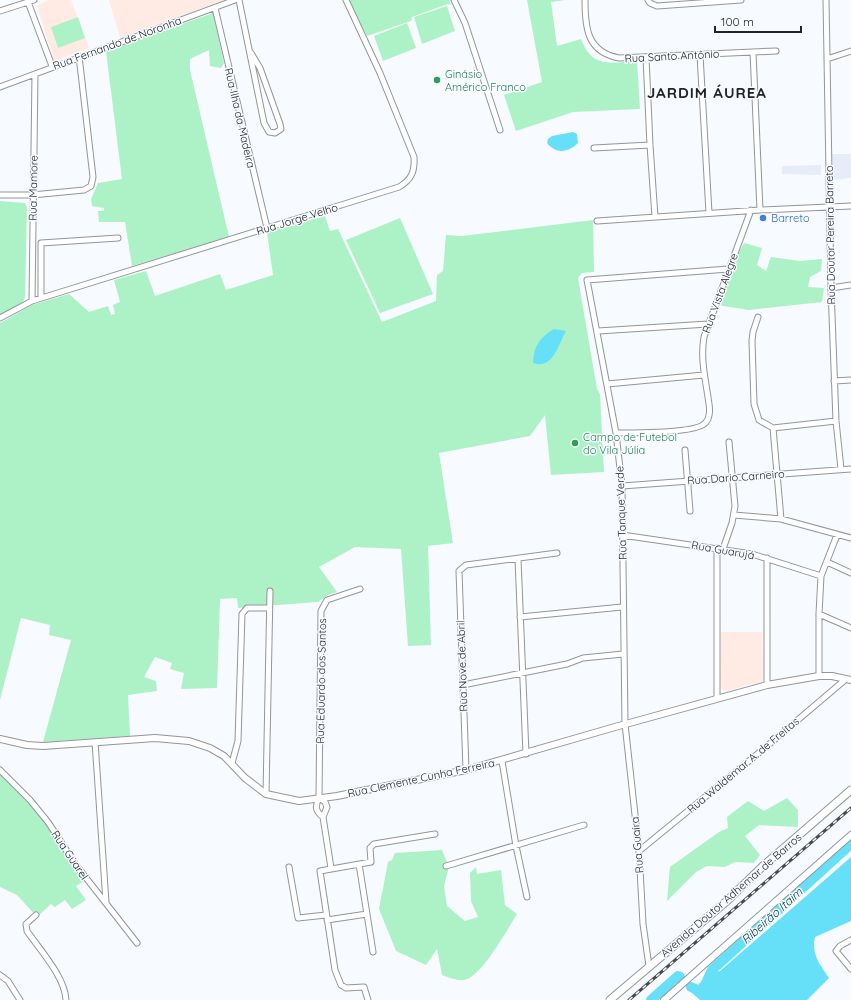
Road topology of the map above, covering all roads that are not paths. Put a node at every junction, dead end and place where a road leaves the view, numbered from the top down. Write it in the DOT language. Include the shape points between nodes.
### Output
graph roads {
  1 [pos="235,0"];
  2 [pos="239,0"];
  3 [pos="346,0"];
  4 [pos="454,0"];
  5 [pos="584,0"];
  6 [pos="648,0"];
  7 [pos="741,0"];
  8 [pos="826,0"];
  9 [pos="31,1"];
  10 [pos="215,8"];
  11 [pos="0,11"];
  12 [pos="776,51"];
  13 [pos="851,51"];
  14 [pos="753,52"];
  15 [pos="251,53"];
  16 [pos="700,55"];
  17 [pos="79,56"];
  18 [pos="646,57"];
  19 [pos="828,59"];
  20 [pos="52,66"];
  21 [pos="35,74"];
  22 [pos="0,87"];
  23 [pos="500,130"];
  24 [pos="650,145"];
  25 [pos="594,148"];
  26 [pos="0,195"];
  27 [pos="32,195"];
  28 [pos="851,206"];
  29 [pos="829,207"];
  30 [pos="751,210"];
  31 [pos="760,210"];
  32 [pos="709,213"];
  33 [pos="655,217"];
  34 [pos="597,221"];
  35 [pos="267,228"];
  36 [pos="118,238"];
  37 [pos="728,269"];
  38 [pos="851,285"];
  39 [pos="831,288"];
  40 [pos="41,298"];
  41 [pos="32,301"];
  42 [pos="758,317"];
  43 [pos="0,318"];
  44 [pos="708,324"];
  45 [pos="598,332"];
  46 [pos="704,375"];
  47 [pos="851,380"];
  48 [pos="834,381"];
  49 [pos="607,384"];
  50 [pos="836,421"];
  51 [pos="773,428"];
  52 [pos="616,433"];
  53 [pos="729,442"];
  54 [pos="685,450"];
  55 [pos="851,469"];
  56 [pos="841,470"];
  57 [pos="777,474"];
  58 [pos="733,478"];
  59 [pos="687,481"];
  60 [pos="622,486"];
  61 [pos="690,511"];
  62 [pos="734,515"];
  63 [pos="781,519"];
  64 [pos="622,535"];
  65 [pos="837,535"];
  66 [pos="851,538"];
  67 [pos="717,548"];
  68 [pos="723,549"];
  69 [pos="557,553"];
  70 [pos="767,558"];
  71 [pos="518,559"];
  72 [pos="827,562"];
  73 [pos="851,573"];
  74 [pos="821,576"];
  75 [pos="360,589"];
  76 [pos="270,591"];
  77 [pos="622,607"];
  78 [pos="268,608"];
  79 [pos="818,614"];
  80 [pos="520,617"];
  81 [pos="851,628"];
  82 [pos="623,654"];
  83 [pos="522,672"];
  84 [pos="819,676"];
  85 [pos="848,680"];
  86 [pos="463,684"];
  87 [pos="767,685"];
  88 [pos="717,698"];
  89 [pos="624,724"];
  90 [pos="0,738"];
  91 [pos="95,742"];
  92 [pos="526,754"];
  93 [pos="502,761"];
  94 [pos="232,763"];
  95 [pos="0,770"];
  96 [pos="466,770"];
  97 [pos="851,790"];
  98 [pos="266,794"];
  99 [pos="319,798"];
  100 [pos="323,817"];
  101 [pos="584,825"];
  102 [pos="434,834"];
  103 [pos="851,835"];
  104 [pos="516,846"];
  105 [pos="639,850"];
  106 [pos="359,864"];
  107 [pos="446,866"];
  108 [pos="289,867"];
  109 [pos="331,868"];
  110 [pos="527,897"];
  111 [pos="106,902"];
  112 [pos="367,914"];
  113 [pos="36,916"];
  114 [pos="326,917"];
  115 [pos="851,940"];
  116 [pos="137,943"];
  117 [pos="373,952"];
  118 [pos="649,966"];
  119 [pos="851,969"];
  120 [pos="0,975"];
  121 [pos="20,1000"];
  122 [pos="66,1000"];
  123 [pos="368,1000"];
  124 [pos="610,1000"];
  125 [pos="664,1000"];
  1 -- 10 [label="street, Rua Fernando de Noronha"];
  2 -- 15 [label="street"];
  3 -- 35 [label="street, Rua Jorge Velho" via="410,144 414,157 414,171 408,182 399,187"];
  4 -- 23 [label="street" via="465,23"];
  5 -- 18 [label="street, Rua Santo Antônio" via="588,33 593,45 600,52 619,58"];
  6 -- 7 [label="street" via="657,6"];
  8 -- 19 [label="street, Rua Doutor Pereira Barreto"];
  9 -- 11 [label="street"];
  9 -- 20 [label="street"];
  10 -- 17 [label="street, Rua Fernando de Noronha"];
  10 -- 35 [label="street, Rua Ilha da Madeira"];
  12 -- 14 [label="street, Rua Santo Antônio"];
  13 -- 19 [label="street"];
  14 -- 16 [label="street, Rua Santo Antônio"];
  14 -- 31 [label="street"];
  15 -- 15 [label="street" via="266,129 274,133 281,129 280,124 260,68"];
  16 -- 18 [label="street, Rua Santo Antônio"];
  16 -- 32 [label="street"];
  17 -- 20 [label="street, Rua Fernando de Noronha"];
  17 -- 27 [label="street" via="93,177 90,186 84,190"];
  18 -- 24 [label="street"];
  19 -- 29 [label="street, Rua Doutor Pereira Barreto"];
  20 -- 21 [label="street, Rua Fernando de Noronha"];
  21 -- 22 [label="street, Rua Fernando de Noronha"];
  21 -- 27 [label="street, Rua Mamore"];
  24 -- 25 [label="street"];
  24 -- 33 [label="street"];
  26 -- 27 [label="street"];
  27 -- 41 [label="street, Rua Mamore"];
  28 -- 29 [label="street"];
  29 -- 31 [label="street"];
  29 -- 39 [label="street, Rua Doutor Pereira Barreto"];
  30 -- 31 [label="street"];
  30 -- 32 [label="street"];
  30 -- 37 [label="street, Rua Vista Alegre"];
  32 -- 33 [label="street"];
  33 -- 34 [label="street"];
  35 -- 40 [label="street, Rua Jorge Velho"];
  36 -- 40 [label="street" via="41,243"];
  37 -- 44 [label="street, Rua Vista Alegre"];
  37 -- 45 [label="street, Rua Tanque Verde" via="587,280"];
  38 -- 39 [label="street"];
  39 -- 48 [label="street, Rua Doutor Pereira Barreto"];
  40 -- 41 [label="street, Rua Jorge Velho"];
  41 -- 43 [label="street, Rua Jorge Velho"];
  42 -- 51 [label="street" via="752,341 754,404 759,420"];
  44 -- 45 [label="street"];
  44 -- 46 [label="street, Rua Vista Alegre" via="702,346"];
  45 -- 49 [label="street, Rua Tanque Verde"];
  46 -- 49 [label="street"];
  46 -- 52 [label="street, Rua Vista Alegre" via="710,406 708,419 704,425 686,430"];
  47 -- 48 [label="street"];
  48 -- 50 [label="street, Rua Doutor Pereira Barreto"];
  49 -- 52 [label="street, Rua Tanque Verde"];
  50 -- 51 [label="street"];
  50 -- 56 [label="street, Rua Doutor Pereira Barreto"];
  51 -- 57 [label="street"];
  52 -- 60 [label="street, Rua Tanque Verde"];
  53 -- 58 [label="street"];
  54 -- 59 [label="street"];
  55 -- 56 [label="street, Rua Dario Carneiro"];
  56 -- 57 [label="street, Rua Dario Carneiro"];
  57 -- 58 [label="street, Rua Dario Carneiro"];
  57 -- 63 [label="street"];
  58 -- 59 [label="street, Rua Dario Carneiro"];
  58 -- 62 [label="street"];
  59 -- 60 [label="street, Rua Dario Carneiro"];
  59 -- 61 [label="street"];
  60 -- 64 [label="street, Rua Tanque Verde"];
  62 -- 63 [label="street"];
  62 -- 68 [label="street"];
  63 -- 65 [label="street"];
  64 -- 67 [label="street, Rua Guarujá"];
  64 -- 77 [label="street, Rua Tanque Verde"];
  65 -- 66 [label="street"];
  65 -- 72 [label="street"];
  67 -- 68 [label="street, Rua Guarujá"];
  67 -- 88 [label="street"];
  68 -- 70 [label="street, Rua Guarujá"];
  69 -- 71 [label="street"];
  70 -- 74 [label="street, Rua Guarujá"];
  70 -- 87 [label="street"];
  71 -- 80 [label="street"];
  71 -- 86 [label="street, Rua Nove de Abril" via="466,565 460,568"];
  72 -- 73 [label="street"];
  72 -- 74 [label="street"];
  74 -- 79 [label="street"];
  75 -- 99 [label="street, Rua Eduardo dos Santos" via="327,600 322,608"];
  76 -- 78 [label="street"];
  77 -- 80 [label="street"];
  77 -- 82 [label="street, Rua Tanque Verde"];
  78 -- 94 [label="street" via="249,608 242,614 238,741"];
  78 -- 98 [label="street"];
  79 -- 81 [label="street"];
  79 -- 84 [label="street"];
  80 -- 83 [label="street"];
  82 -- 83 [label="street" via="583,658 567,664"];
  82 -- 89 [label="street, Rua Tanque Verde"];
  83 -- 86 [label="street"];
  83 -- 92 [label="street"];
  84 -- 85 [label="street, Rua Clemente Cunha Ferreira"];
  84 -- 87 [label="street, Rua Clemente Cunha Ferreira"];
  85 -- 105 [label="street, Rua Waldemar A. de Freitas"];
  86 -- 96 [label="street, Rua Nove de Abril"];
  87 -- 88 [label="street, Rua Clemente Cunha Ferreira"];
  88 -- 89 [label="street, Rua Clemente Cunha Ferreira"];
  89 -- 92 [label="street, Rua Clemente Cunha Ferreira"];
  89 -- 105 [label="street, Rua Guaíra"];
  90 -- 91 [label="street, Rua Clemente Cunha Ferreira" via="43,746"];
  91 -- 94 [label="street, Rua Clemente Cunha Ferreira" via="175,738 210,748"];
  91 -- 111 [label="street"];
  92 -- 93 [label="street, Rua Clemente Cunha Ferreira"];
  93 -- 96 [label="street, Rua Clemente Cunha Ferreira"];
  93 -- 104 [label="street"];
  94 -- 98 [label="street, Rua Clemente Cunha Ferreira" via="245,778"];
  95 -- 111 [label="street, Rua Guarel" via="48,822"];
  96 -- 99 [label="street, Rua Clemente Cunha Ferreira"];
  97 -- 118 [label="main road, Avenida Doutor Adhemar de Barros" via="763,866 728,900"];
  98 -- 99 [label="street, Rua Clemente Cunha Ferreira" via="294,800"];
  99 -- 100 [label="street" via="316,809"];
  99 -- 100 [label="street" via="327,807"];
  100 -- 109 [label="street"];
  101 -- 104 [label="street"];
  102 -- 106 [label="street" via="374,844 370,848 371,862"];
  103 -- 125 [label="street"];
  104 -- 107 [label="street"];
  104 -- 110 [label="street"];
  105 -- 118 [label="street, Rua Guaíra" via="643,924"];
  106 -- 109 [label="street"];
  106 -- 112 [label="street"];
  108 -- 114 [label="street" via="298,918"];
  109 -- 114 [label="street" via="322,869 320,873"];
  111 -- 116 [label="street, Rua Guarel"];
  112 -- 114 [label="street"];
  112 -- 117 [label="street"];
  113 -- 122 [label="street" via="26,924 27,931 61,980"];
  114 -- 123 [label="street" via="335,970 341,985 346,988 364,987"];
  115 -- 119 [label="street" via="837,949 837,953"];
  118 -- 124 [label="main road, Avenida Doutor Adhemar de Barros"];
  120 -- 121 [label="street" via="8,981"];
}
